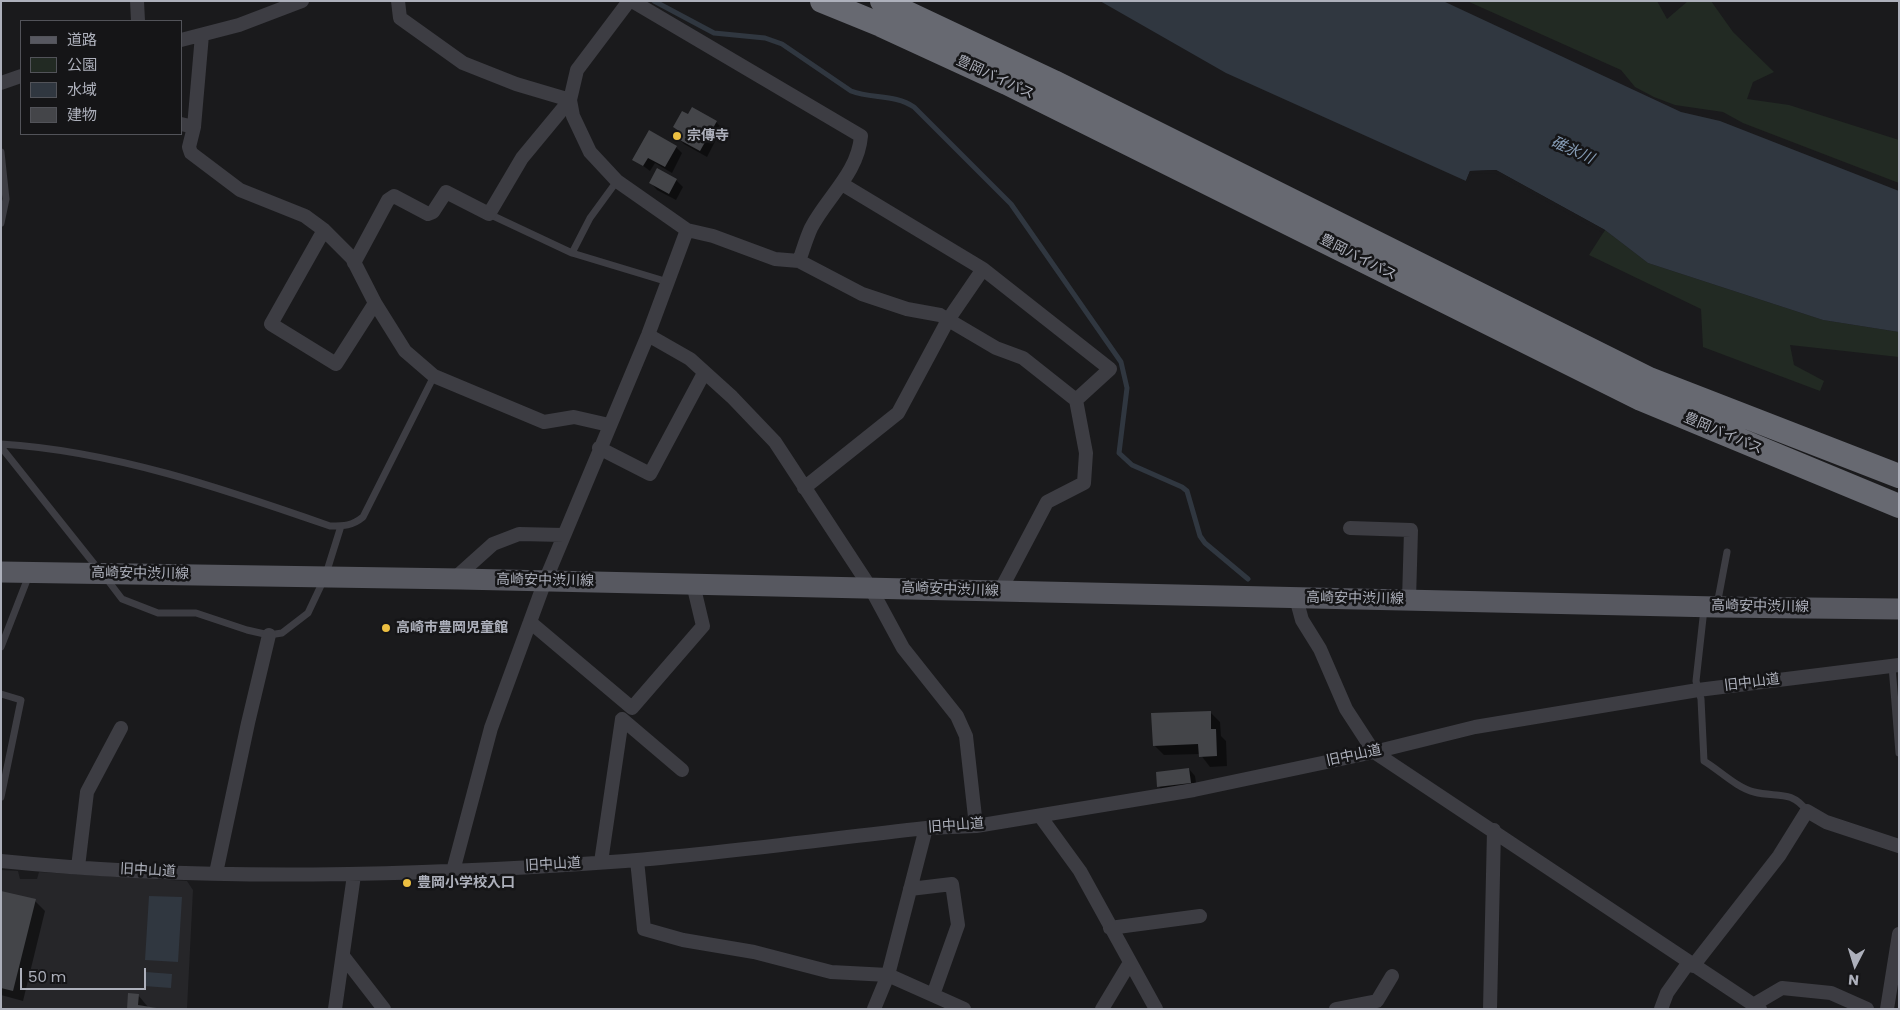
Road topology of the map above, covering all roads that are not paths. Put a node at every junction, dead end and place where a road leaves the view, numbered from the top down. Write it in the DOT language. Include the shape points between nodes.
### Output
graph roads {
  1 [pos="137,1"];
  2 [pos="302,1"];
  3 [pos="398,1"];
  4 [pos="630,1"];
  5 [pos="822,1"];
  6 [pos="882,1"];
  7 [pos="138,20"];
  8 [pos="202,35"];
  9 [pos="182,40"];
  10 [pos="20,76"];
  11 [pos="1,83"];
  12 [pos="570,100"];
  13 [pos="188,125"];
  14 [pos="1,152"];
  15 [pos="617,181"];
  16 [pos="842,184"];
  17 [pos="489,214"];
  18 [pos="1,223"];
  19 [pos="324,230"];
  20 [pos="687,230"];
  21 [pos="572,252"];
  22 [pos="799,261"];
  23 [pos="354,263"];
  24 [pos="983,269"];
  25 [pos="668,282"];
  26 [pos="375,303"];
  27 [pos="948,320"];
  28 [pos="648,335"];
  29 [pos="704,373"];
  30 [pos="434,376"];
  31 [pos="1076,400"];
  32 [pos="608,425"];
  33 [pos="1,446"];
  34 [pos="600,448"];
  35 [pos="1899,476"];
  36 [pos="804,488"];
  37 [pos="1899,506"];
  38 [pos="341,526"];
  39 [pos="1350,528"];
  40 [pos="564,535"];
  41 [pos="1727,552"];
  42 [pos="1,572"];
  43 [pos="30,572"];
  44 [pos="102,573"];
  45 [pos="324,577"];
  46 [pos="454,579"];
  47 [pos="545,581"];
  48 [pos="693,584"];
  49 [pos="870,588"];
  50 [pos="1000,591"];
  51 [pos="1296,598"];
  52 [pos="1409,600"];
  53 [pos="1711,607"];
  54 [pos="1899,608"];
  55 [pos="530,622"];
  56 [pos="269,635"];
  57 [pos="1,645"];
  58 [pos="1895,666"];
  59 [pos="1698,690"];
  60 [pos="1,694"];
  61 [pos="120,728"];
  62 [pos="1374,752"];
  63 [pos="1899,753"];
  64 [pos="682,770"];
  65 [pos="1,797"];
  66 [pos="1806,811"];
  67 [pos="1040,816"];
  68 [pos="976,826"];
  69 [pos="926,828"];
  70 [pos="1494,830"];
  71 [pos="1899,846"];
  72 [pos="637,860"];
  73 [pos="1,861"];
  74 [pos="601,862"];
  75 [pos="78,867"];
  76 [pos="453,871"];
  77 [pos="216,872"];
  78 [pos="354,875"];
  79 [pos="910,889"];
  80 [pos="1200,916"];
  81 [pos="1110,928"];
  82 [pos="1899,934"];
  83 [pos="343,956"];
  84 [pos="1129,964"];
  85 [pos="1691,964"];
  86 [pos="888,975"];
  87 [pos="1392,976"];
  88 [pos="933,995"];
  89 [pos="1757,1007"];
  90 [pos="335,1009"];
  91 [pos="384,1009"];
  92 [pos="874,1009"];
  93 [pos="964,1009"];
  94 [pos="1102,1009"];
  95 [pos="1156,1009"];
  96 [pos="1336,1009"];
  97 [pos="1490,1009"];
  98 [pos="1661,1009"];
  99 [pos="1867,1009"];
  100 [pos="1887,1009"];
  1 -- 7 [label="street"];
  2 -- 8 [label="street"];
  3 -- 12 [label="street" via="400,18 463,63 516,84"];
  4 -- 12 [label="street" via="577,70"];
  4 -- 16 [label="street" via="861,136 860,148"];
  5 -- 37 [label="highway, 豊岡バイパス" via="1007,83 1641,399"];
  6 -- 35 [label="highway, 豊岡バイパス" via="1054,82 1649,379"];
  8 -- 9 [label="street"];
  8 -- 13 [label="street"];
  10 -- 11 [label="street"];
  12 -- 15 [label="street" via="573,116 590,152"];
  12 -- 17 [label="street" via="522,158"];
  13 -- 19 [label="street" via="190,153 240,190 305,216"];
  14 -- 18 [label="lane" via="6,199"];
  15 -- 20 [label="street"];
  15 -- 21 [label="lane" via="590,218"];
  16 -- 22 [label="street" via="812,227"];
  16 -- 24 [label="street"];
  17 -- 21 [label="lane"];
  17 -- 23 [label="street" via="446,192 428,214 394,196 388,200"];
  19 -- 23 [label="street" via="347,251"];
  19 -- 26 [label="street" via="271,324 336,364"];
  20 -- 22 [label="street" via="775,259"];
  20 -- 25 [label="street"];
  21 -- 25 [label="lane"];
  22 -- 27 [label="street" via="862,294"];
  23 -- 26 [label="street"];
  24 -- 27 [label="street"];
  24 -- 31 [label="street" via="1110,369"];
  25 -- 28 [label="street"];
  26 -- 30 [label="street" via="405,351"];
  27 -- 31 [label="street" via="996,348 1023,358"];
  27 -- 36 [label="street" via="898,413"];
  28 -- 29 [label="street" via="690,359"];
  28 -- 32 [label="street"];
  29 -- 34 [label="street" via="650,474"];
  29 -- 36 [label="street" via="775,442"];
  30 -- 32 [label="street" via="544,422 574,417"];
  30 -- 38 [label="lane" via="363,518 356,524"];
  31 -- 50 [label="street" via="1086,452 1084,483 1047,502"];
  32 -- 34 [label="street"];
  33 -- 38 [label="lane" via="43,447 120,463 218,487 330,526"];
  33 -- 44 [label="lane"];
  34 -- 40 [label="street"];
  36 -- 49 [label="street"];
  38 -- 45 [label="lane"];
  39 -- 52 [label="street" via="1411,530"];
  40 -- 46 [label="street" via="519,534 493,544"];
  40 -- 47 [label="street"];
  41 -- 53 [label="lane"];
  42 -- 43 [label="main road, 高崎安中渋川線"];
  43 -- 44 [label="main road, 高崎安中渋川線"];
  43 -- 57 [label="lane"];
  44 -- 45 [label="main road, 高崎安中渋川線"];
  44 -- 56 [label="lane" via="122,599 158,613 196,613"];
  45 -- 46 [label="main road, 高崎安中渋川線"];
  45 -- 56 [label="lane" via="308,613 282,633"];
  46 -- 47 [label="main road, 高崎安中渋川線"];
  47 -- 48 [label="main road, 高崎安中渋川線"];
  47 -- 55 [label="street"];
  48 -- 49 [label="main road, 高崎安中渋川線"];
  48 -- 55 [label="street" via="703,626 632,708"];
  49 -- 50 [label="main road, 高崎安中渋川線"];
  49 -- 68 [label="street" via="903,648 957,716 966,736"];
  50 -- 51 [label="main road, 高崎安中渋川線"];
  51 -- 52 [label="main road, 高崎安中渋川線"];
  51 -- 62 [label="street" via="1302,620 1320,649 1346,709"];
  52 -- 53 [label="main road, 高崎安中渋川線"];
  53 -- 54 [label="main road, 高崎安中渋川線"];
  53 -- 59 [label="lane" via="1696,681"];
  55 -- 76 [label="street" via="491,728"];
  56 -- 77 [label="street"];
  58 -- 59 [label="street, 旧中山道"];
  58 -- 63 [label="lane"];
  59 -- 62 [label="street, 旧中山道" via="1475,727"];
  59 -- 66 [label="lane" via="1704,761 1747,789 1793,797"];
  60 -- 65 [label="lane" via="21,700"];
  61 -- 75 [label="street" via="88,792"];
  62 -- 67 [label="street, 旧中山道" via="1194,790"];
  62 -- 70 [label="street"];
  64 -- 74 [label="street" via="622,719"];
  66 -- 71 [label="street" via="1826,822"];
  66 -- 85 [label="street" via="1779,856"];
  67 -- 68 [label="street, 旧中山道"];
  67 -- 81 [label="street" via="1080,871"];
  68 -- 69 [label="street, 旧中山道"];
  69 -- 72 [label="street, 旧中山道"];
  69 -- 79 [label="street"];
  70 -- 85 [label="street"];
  70 -- 97 [label="street"];
  72 -- 74 [label="street, 旧中山道"];
  72 -- 86 [label="street" via="644,929 831,972"];
  73 -- 75 [label="street, 旧中山道"];
  74 -- 76 [label="street, 旧中山道"];
  75 -- 77 [label="street, 旧中山道"];
  76 -- 78 [label="street, 旧中山道"];
  77 -- 78 [label="street, 旧中山道"];
  78 -- 83 [label="street"];
  79 -- 86 [label="street"];
  79 -- 88 [label="street" via="952,884 958,925"];
  80 -- 81 [label="street"];
  81 -- 84 [label="street"];
  82 -- 100 [label="street"];
  83 -- 90 [label="street"];
  83 -- 91 [label="street"];
  84 -- 94 [label="street"];
  84 -- 95 [label="street"];
  85 -- 89 [label="street"];
  85 -- 98 [label="street" via="1667,993"];
  86 -- 88 [label="street"];
  86 -- 92 [label="street"];
  87 -- 96 [label="street" via="1377,1002"];
  88 -- 93 [label="street"];
  89 -- 99 [label="street" via="1782,988 1831,993"];
}
